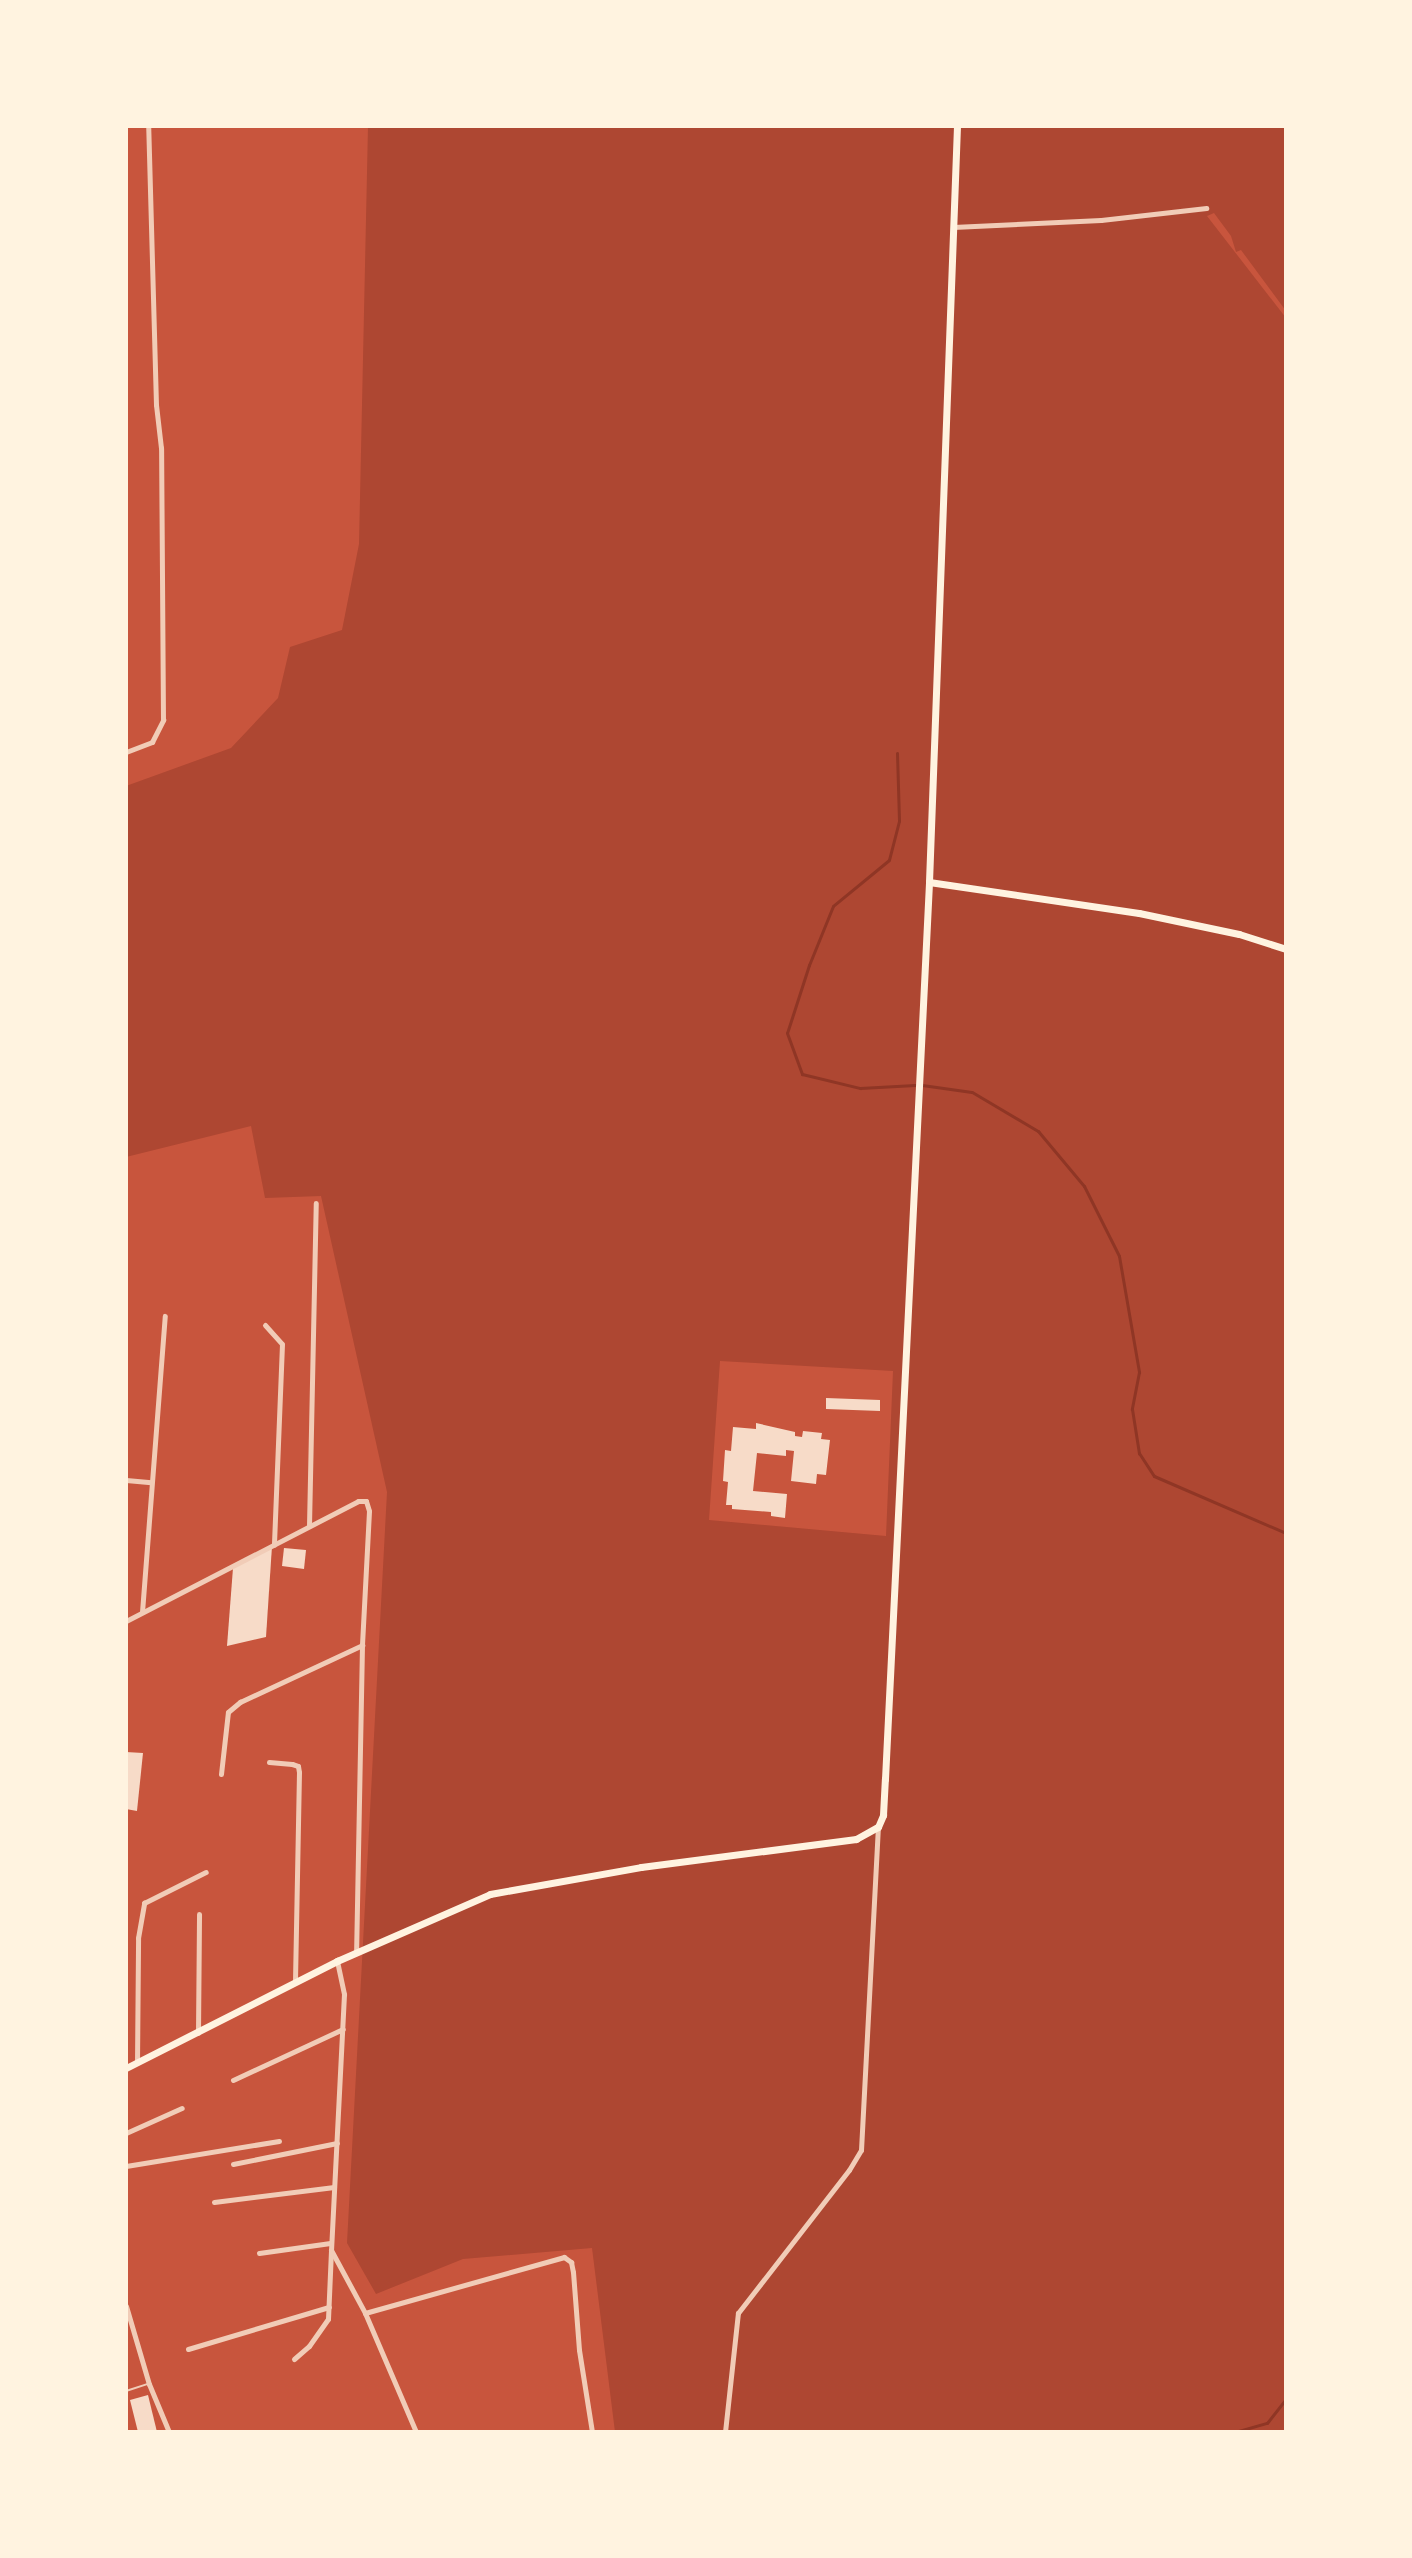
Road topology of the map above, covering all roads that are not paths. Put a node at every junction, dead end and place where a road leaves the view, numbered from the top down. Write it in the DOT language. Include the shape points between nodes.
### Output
graph roads {
  1 [pos="148,126"];
  2 [pos="957,126"];
  3 [pos="1206,208"];
  4 [pos="953,227"];
  5 [pos="126,752"];
  6 [pos="929,882"];
  7 [pos="1286,949"];
  8 [pos="316,1203"];
  9 [pos="165,1316"];
  10 [pos="265,1325"];
  11 [pos="126,1480"];
  12 [pos="151,1482"];
  13 [pos="309,1527"];
  14 [pos="274,1545"];
  15 [pos="142,1613"];
  16 [pos="126,1621"];
  17 [pos="362,1645"];
  18 [pos="269,1762"];
  19 [pos="221,1774"];
  20 [pos="878,1827"];
  21 [pos="206,1872"];
  22 [pos="199,1914"];
  23 [pos="356,1952"];
  24 [pos="337,1961"];
  25 [pos="295,1982"];
  26 [pos="343,2029"];
  27 [pos="198,2033"];
  28 [pos="137,2063"];
  29 [pos="126,2068"];
  30 [pos="233,2080"];
  31 [pos="182,2108"];
  32 [pos="126,2133"];
  33 [pos="279,2141"];
  34 [pos="337,2143"];
  35 [pos="233,2164"];
  36 [pos="126,2166"];
  37 [pos="334,2187"];
  38 [pos="214,2202"];
  39 [pos="330,2243"];
  40 [pos="331,2250"];
  41 [pos="259,2253"];
  42 [pos="126,2306"];
  43 [pos="329,2307"];
  44 [pos="365,2313"];
  45 [pos="188,2349"];
  46 [pos="294,2359"];
  47 [pos="149,2384"];
  48 [pos="126,2391"];
  49 [pos="169,2432"];
  50 [pos="416,2432"];
  51 [pos="592,2432"];
  52 [pos="725,2432"];
  1 -- 5 [label="street" via="161,448 163,720 152,742"];
  2 -- 4 [label="main road"];
  3 -- 4 [label="street" via="1101,220"];
  4 -- 6 [label="main road"];
  6 -- 7 [label="main road" via="1139,913"];
  6 -- 20 [label="main road" via="885,1779"];
  8 -- 13 [label="street"];
  9 -- 12 [label="street"];
  10 -- 14 [label="street" via="282,1344"];
  11 -- 12 [label="street"];
  12 -- 15 [label="street"];
  13 -- 14 [label="street"];
  13 -- 17 [label="street" via="366,1501"];
  14 -- 15 [label="street"];
  15 -- 16 [label="street"];
  17 -- 19 [label="street" via="228,1712"];
  17 -- 23 [label="street"];
  18 -- 25 [label="street" via="298,1766 299,1772"];
  20 -- 23 [label="main road" via="856,1839 614,1871 490,1894"];
  20 -- 52 [label="street" via="861,2150 738,2313"];
  21 -- 28 [label="street" via="144,1903 138,1938"];
  22 -- 27 [label="street"];
  23 -- 24 [label="main road"];
  24 -- 25 [label="main road"];
  24 -- 26 [label="street" via="344,1994"];
  25 -- 27 [label="main road"];
  26 -- 30 [label="street"];
  26 -- 34 [label="street"];
  27 -- 28 [label="main road"];
  28 -- 29 [label="main road"];
  31 -- 32 [label="street"];
  33 -- 36 [label="street"];
  34 -- 35 [label="street"];
  34 -- 37 [label="street"];
  37 -- 38 [label="street"];
  37 -- 39 [label="street"];
  39 -- 40 [label="street"];
  39 -- 41 [label="street"];
  40 -- 43 [label="street"];
  40 -- 44 [label="street"];
  42 -- 47 [label="street"];
  43 -- 45 [label="street"];
  43 -- 46 [label="street" via="323,2329"];
  44 -- 50 [label="street"];
  44 -- 51 [label="street" via="564,2257 573,2272"];
  47 -- 48 [label="lane"];
  47 -- 49 [label="street"];
}
